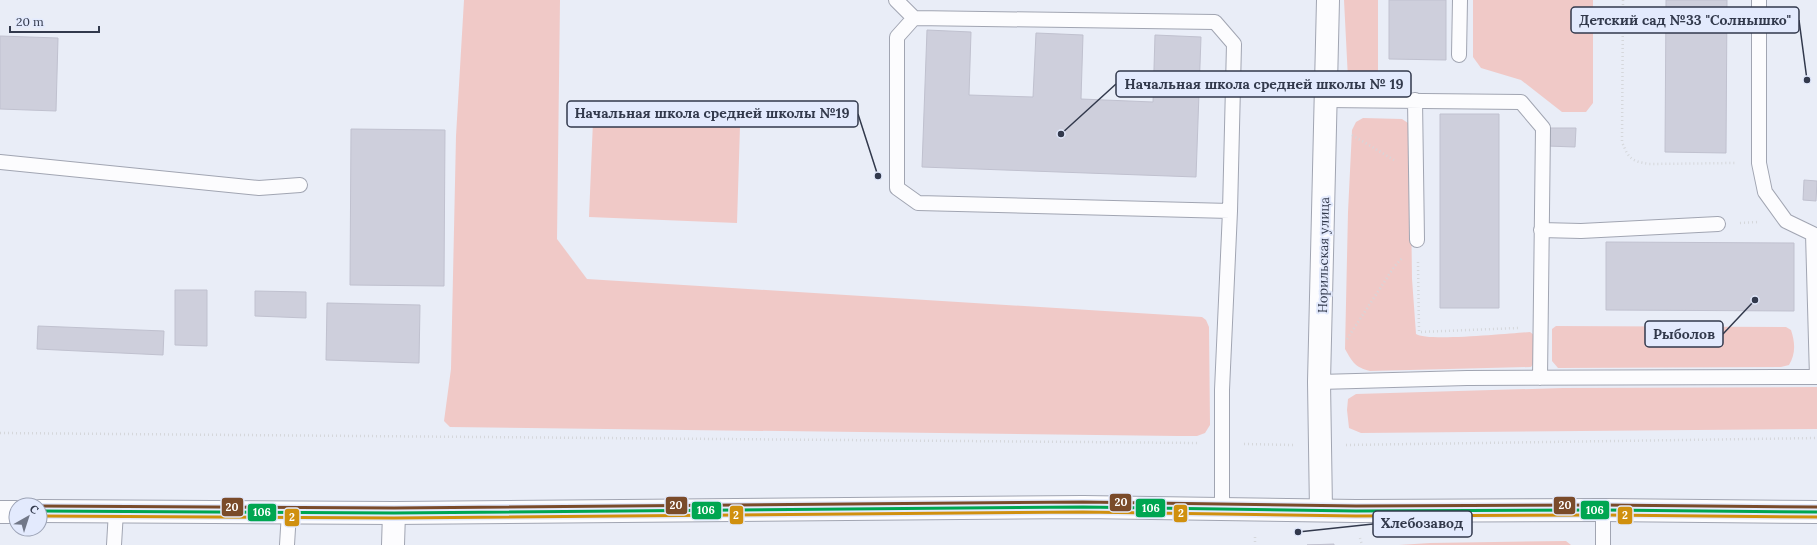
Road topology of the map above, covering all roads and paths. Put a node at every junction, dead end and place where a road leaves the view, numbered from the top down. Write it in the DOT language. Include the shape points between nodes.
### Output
graph roads {
  1 [pos="896,0"];
  2 [pos="1328,0"];
  3 [pos="1460,0"];
  4 [pos="1623,0"];
  5 [pos="1759,0"];
  6 [pos="914,18"];
  7 [pos="1459,55"];
  8 [pos="1415,100"];
  9 [pos="1326,110"];
  10 [pos="0,162"];
  11 [pos="1759,163"];
  12 [pos="1416,174"];
  13 [pos="300,186"];
  14 [pos="1230,211"];
  15 [pos="1786,221"];
  16 [pos="1718,224"];
  17 [pos="1541,230"];
  18 [pos="1815,234"];
  19 [pos="1417,240"];
  20 [pos="1540,327"];
  21 [pos="1343,345"];
  22 [pos="1817,377"];
  23 [pos="1540,378"];
  24 [pos="1319,382"];
  25 [pos="0,433"];
  26 [pos="1817,438"];
  27 [pos="1223,443"];
  28 [pos="1320,446"];
  29 [pos="1222,508"];
  30 [pos="1321,510"];
  31 [pos="1603,510"];
  32 [pos="116,511"];
  33 [pos="48,512"];
  34 [pos="289,512"];
  35 [pos="1817,512"];
  36 [pos="394,513"];
  37 [pos="114,545"];
  38 [pos="287,545"];
  39 [pos="393,545"];
  40 [pos="1603,545"];
  1 -- 6 [label="lane"];
  2 -- 9 [label="main road, Норильская улица"];
  3 -- 7 [label="lane"];
  4 -- 11 [label="path" via="1622,142 1628,156 1635,161 1649,164"];
  5 -- 11 [label="lane"];
  6 -- 14 [label="lane" via="1215,22 1234,44"];
  6 -- 14 [label="lane" via="897,37 897,188 918,203"];
  8 -- 9 [label="lane"];
  8 -- 12 [label="lane"];
  8 -- 17 [label="lane" via="1521,102 1543,128"];
  9 -- 12 [label="path"];
  9 -- 24 [label="main road, Норильская улица"];
  10 -- 13 [label="lane" via="259,188"];
  11 -- 15 [label="lane" via="1765,192"];
  12 -- 19 [label="lane"];
  14 -- 27 [label="lane" via="1222,390"];
  15 -- 16 [label="path"];
  15 -- 18 [label="lane"];
  16 -- 17 [label="lane" via="1581,231"];
  17 -- 20 [label="lane"];
  18 -- 22 [label="lane"];
  19 -- 20 [label="path" via="1419,332"];
  19 -- 21 [label="path" via="1394,268"];
  20 -- 23 [label="lane"];
  22 -- 23 [label="lane"];
  23 -- 24 [label="lane"];
  24 -- 28 [label="main road, Норильская улица"];
  25 -- 27 [label="path"];
  26 -- 28 [label="path"];
  27 -- 28 [label="path"];
  27 -- 29 [label="lane"];
  28 -- 30 [label="main road, Норильская улица"];
  29 -- 30 [label="main road"];
  29 -- 36 [label="main road"];
  30 -- 31 [label="main road"];
  31 -- 35 [label="main road"];
  31 -- 40 [label="lane"];
  32 -- 33 [label="main road"];
  32 -- 34 [label="main road"];
  32 -- 37 [label="lane"];
  34 -- 36 [label="main road"];
  34 -- 38 [label="lane"];
  36 -- 39 [label="main road"];
}
